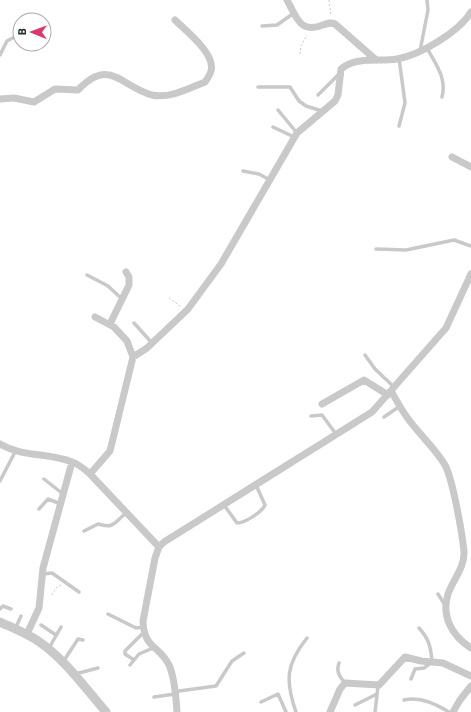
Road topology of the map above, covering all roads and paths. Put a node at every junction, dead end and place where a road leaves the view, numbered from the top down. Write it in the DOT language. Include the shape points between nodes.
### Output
graph roads {
  1 [pos="287,0"];
  2 [pos="329,0"];
  3 [pos="427,0"];
  4 [pos="471,12"];
  5 [pos="294,13"];
  6 [pos="175,20"];
  7 [pos="332,23"];
  8 [pos="262,26"];
  9 [pos="313,29"];
  10 [pos="12,38"];
  11 [pos="423,49"];
  12 [pos="300,54"];
  13 [pos="0,55"];
  14 [pos="399,58"];
  15 [pos="375,59"];
  16 [pos="339,74"];
  17 [pos="258,87"];
  18 [pos="318,96"];
  19 [pos="442,97"];
  20 [pos="0,99"];
  21 [pos="278,110"];
  22 [pos="323,111"];
  23 [pos="399,126"];
  24 [pos="273,128"];
  25 [pos="296,135"];
  26 [pos="452,157"];
  27 [pos="471,167"];
  28 [pos="243,171"];
  29 [pos="270,180"];
  30 [pos="471,246"];
  31 [pos="376,249"];
  32 [pos="126,272"];
  33 [pos="471,274"];
  34 [pos="87,275"];
  35 [pos="169,298"];
  36 [pos="122,299"];
  37 [pos="185,313"];
  38 [pos="95,317"];
  39 [pos="134,323"];
  40 [pos="110,324"];
  41 [pos="152,343"];
  42 [pos="365,354"];
  43 [pos="133,357"];
  44 [pos="391,391"];
  45 [pos="322,404"];
  46 [pos="400,406"];
  47 [pos="311,416"];
  48 [pos="384,417"];
  49 [pos="336,435"];
  50 [pos="0,444"];
  51 [pos="14,452"];
  52 [pos="72,462"];
  53 [pos="90,474"];
  54 [pos="44,479"];
  55 [pos="0,481"];
  56 [pos="256,485"];
  57 [pos="63,494"];
  58 [pos="61,504"];
  59 [pos="224,505"];
  60 [pos="39,509"];
  61 [pos="126,513"];
  62 [pos="84,531"];
  63 [pos="159,548"];
  64 [pos="42,574"];
  65 [pos="66,583"];
  66 [pos="79,592"];
  67 [pos="438,594"];
  68 [pos="52,595"];
  69 [pos="446,606"];
  70 [pos="0,609"];
  71 [pos="11,609"];
  72 [pos="108,614"];
  73 [pos="21,616"];
  74 [pos="0,622"];
  75 [pos="41,625"];
  76 [pos="61,627"];
  77 [pos="15,628"];
  78 [pos="419,628"];
  79 [pos="144,630"];
  80 [pos="27,634"];
  81 [pos="56,635"];
  82 [pos="307,638"];
  83 [pos="83,640"];
  84 [pos="153,648"];
  85 [pos="471,648"];
  86 [pos="49,649"];
  87 [pos="244,653"];
  88 [pos="134,660"];
  89 [pos="339,662"];
  90 [pos="432,662"];
  91 [pos="62,663"];
  92 [pos="130,665"];
  93 [pos="98,668"];
  94 [pos="74,675"];
  95 [pos="471,676"];
  96 [pos="411,679"];
  97 [pos="345,683"];
  98 [pos="378,686"];
  99 [pos="471,686"];
  100 [pos="175,694"];
  101 [pos="377,694"];
  102 [pos="154,697"];
  103 [pos="404,700"];
  104 [pos="261,702"];
  105 [pos="355,705"];
  106 [pos="106,712"];
  107 [pos="177,712"];
  108 [pos="286,712"];
  109 [pos="296,712"];
  110 [pos="330,712"];
  111 [pos="375,712"];
  112 [pos="449,712"];
  113 [pos="453,712"];
  1 -- 5 [label="street"];
  2 -- 7 [label="path"];
  3 -- 11 [label="lane"];
  4 -- 11 [label="street" via="459,26"];
  5 -- 8 [label="lane" via="277,25"];
  5 -- 9 [label="street" via="304,26"];
  6 -- 20 [label="street" via="204,49 211,63 211,71 205,82 185,90 152,95 112,75 97,75 78,90 55,89 34,102 14,98"];
  7 -- 9 [label="street"];
  7 -- 15 [label="street"];
  9 -- 12 [label="path" via="305,36"];
  10 -- 13 [label="lane" via="7,41"];
  11 -- 14 [label="street"];
  11 -- 19 [label="lane" via="444,80"];
  14 -- 15 [label="street"];
  14 -- 23 [label="lane" via="405,103"];
  15 -- 16 [label="street" via="345,65"];
  16 -- 18 [label="lane"];
  16 -- 22 [label="street" via="338,94"];
  17 -- 22 [label="lane" via="290,87 299,101"];
  21 -- 25 [label="lane"];
  22 -- 25 [label="street"];
  24 -- 25 [label="lane"];
  25 -- 29 [label="street"];
  26 -- 27 [label="street"];
  28 -- 29 [label="lane" via="259,174"];
  29 -- 37 [label="street" via="221,264"];
  30 -- 31 [label="lane" via="454,240 406,250"];
  32 -- 36 [label="street" via="130,281"];
  33 -- 44 [label="street" via="446,328"];
  34 -- 36 [label="lane" via="108,286"];
  35 -- 37 [label="path"];
  36 -- 40 [label="street"];
  37 -- 41 [label="street"];
  38 -- 40 [label="street"];
  39 -- 41 [label="lane"];
  40 -- 43 [label="street" via="127,341"];
  41 -- 43 [label="street"];
  42 -- 44 [label="lane"];
  43 -- 53 [label="street" via="110,451"];
  44 -- 45 [label="street" via="364,380"];
  44 -- 46 [label="street"];
  44 -- 49 [label="street" via="367,417"];
  46 -- 48 [label="lane"];
  46 -- 69 [label="street" via="445,465 451,482 464,559 448,594"];
  47 -- 49 [label="lane" via="322,415"];
  49 -- 56 [label="street"];
  50 -- 51 [label="street"];
  51 -- 52 [label="street"];
  51 -- 55 [label="lane"];
  52 -- 53 [label="street"];
  52 -- 57 [label="street"];
  53 -- 61 [label="street"];
  54 -- 57 [label="lane"];
  56 -- 59 [label="street"];
  56 -- 59 [label="lane" via="266,505 250,517 237,523"];
  57 -- 58 [label="street"];
  58 -- 60 [label="lane" via="48,499"];
  58 -- 64 [label="street"];
  59 -- 63 [label="street" via="164,542"];
  61 -- 62 [label="lane" via="110,527 104,528 98,524"];
  61 -- 63 [label="street"];
  63 -- 79 [label="street" via="155,558"];
  64 -- 65 [label="lane" via="52,572"];
  64 -- 80 [label="street" via="40,608"];
  65 -- 66 [label="lane"];
  65 -- 68 [label="path" via="56,588"];
  67 -- 69 [label="lane"];
  69 -- 85 [label="street" via="451,628 457,637"];
  70 -- 71 [label="lane" via="3,606"];
  72 -- 79 [label="lane"];
  73 -- 77 [label="lane"];
  74 -- 77 [label="street"];
  75 -- 81 [label="lane"];
  76 -- 81 [label="lane"];
  77 -- 80 [label="street"];
  78 -- 90 [label="lane" via="427,637"];
  79 -- 84 [label="street" via="146,639"];
  79 -- 88 [label="lane" via="125,651 125,654"];
  80 -- 86 [label="street"];
  81 -- 86 [label="lane"];
  82 -- 109 [label="lane" via="292,662 289,679 289,693"];
  83 -- 91 [label="lane" via="78,639"];
  84 -- 88 [label="lane" via="139,654"];
  84 -- 100 [label="street" via="169,666"];
  86 -- 91 [label="street"];
  87 -- 100 [label="lane" via="232,661 216,686 178,691"];
  88 -- 92 [label="lane"];
  89 -- 97 [label="lane" via="338,675"];
  90 -- 95 [label="street" via="450,665"];
  90 -- 96 [label="lane" via="424,668 415,669"];
  90 -- 98 [label="street" via="403,658"];
  91 -- 94 [label="street"];
  93 -- 94 [label="lane"];
  94 -- 106 [label="street"];
  97 -- 98 [label="street"];
  97 -- 110 [label="street"];
  98 -- 101 [label="lane"];
  99 -- 113 [label="street"];
  100 -- 102 [label="lane"];
  100 -- 107 [label="street"];
  101 -- 105 [label="lane"];
  101 -- 111 [label="lane"];
  103 -- 112 [label="lane" via="410,698 426,701"];
  104 -- 108 [label="lane" via="278,694"];
}
